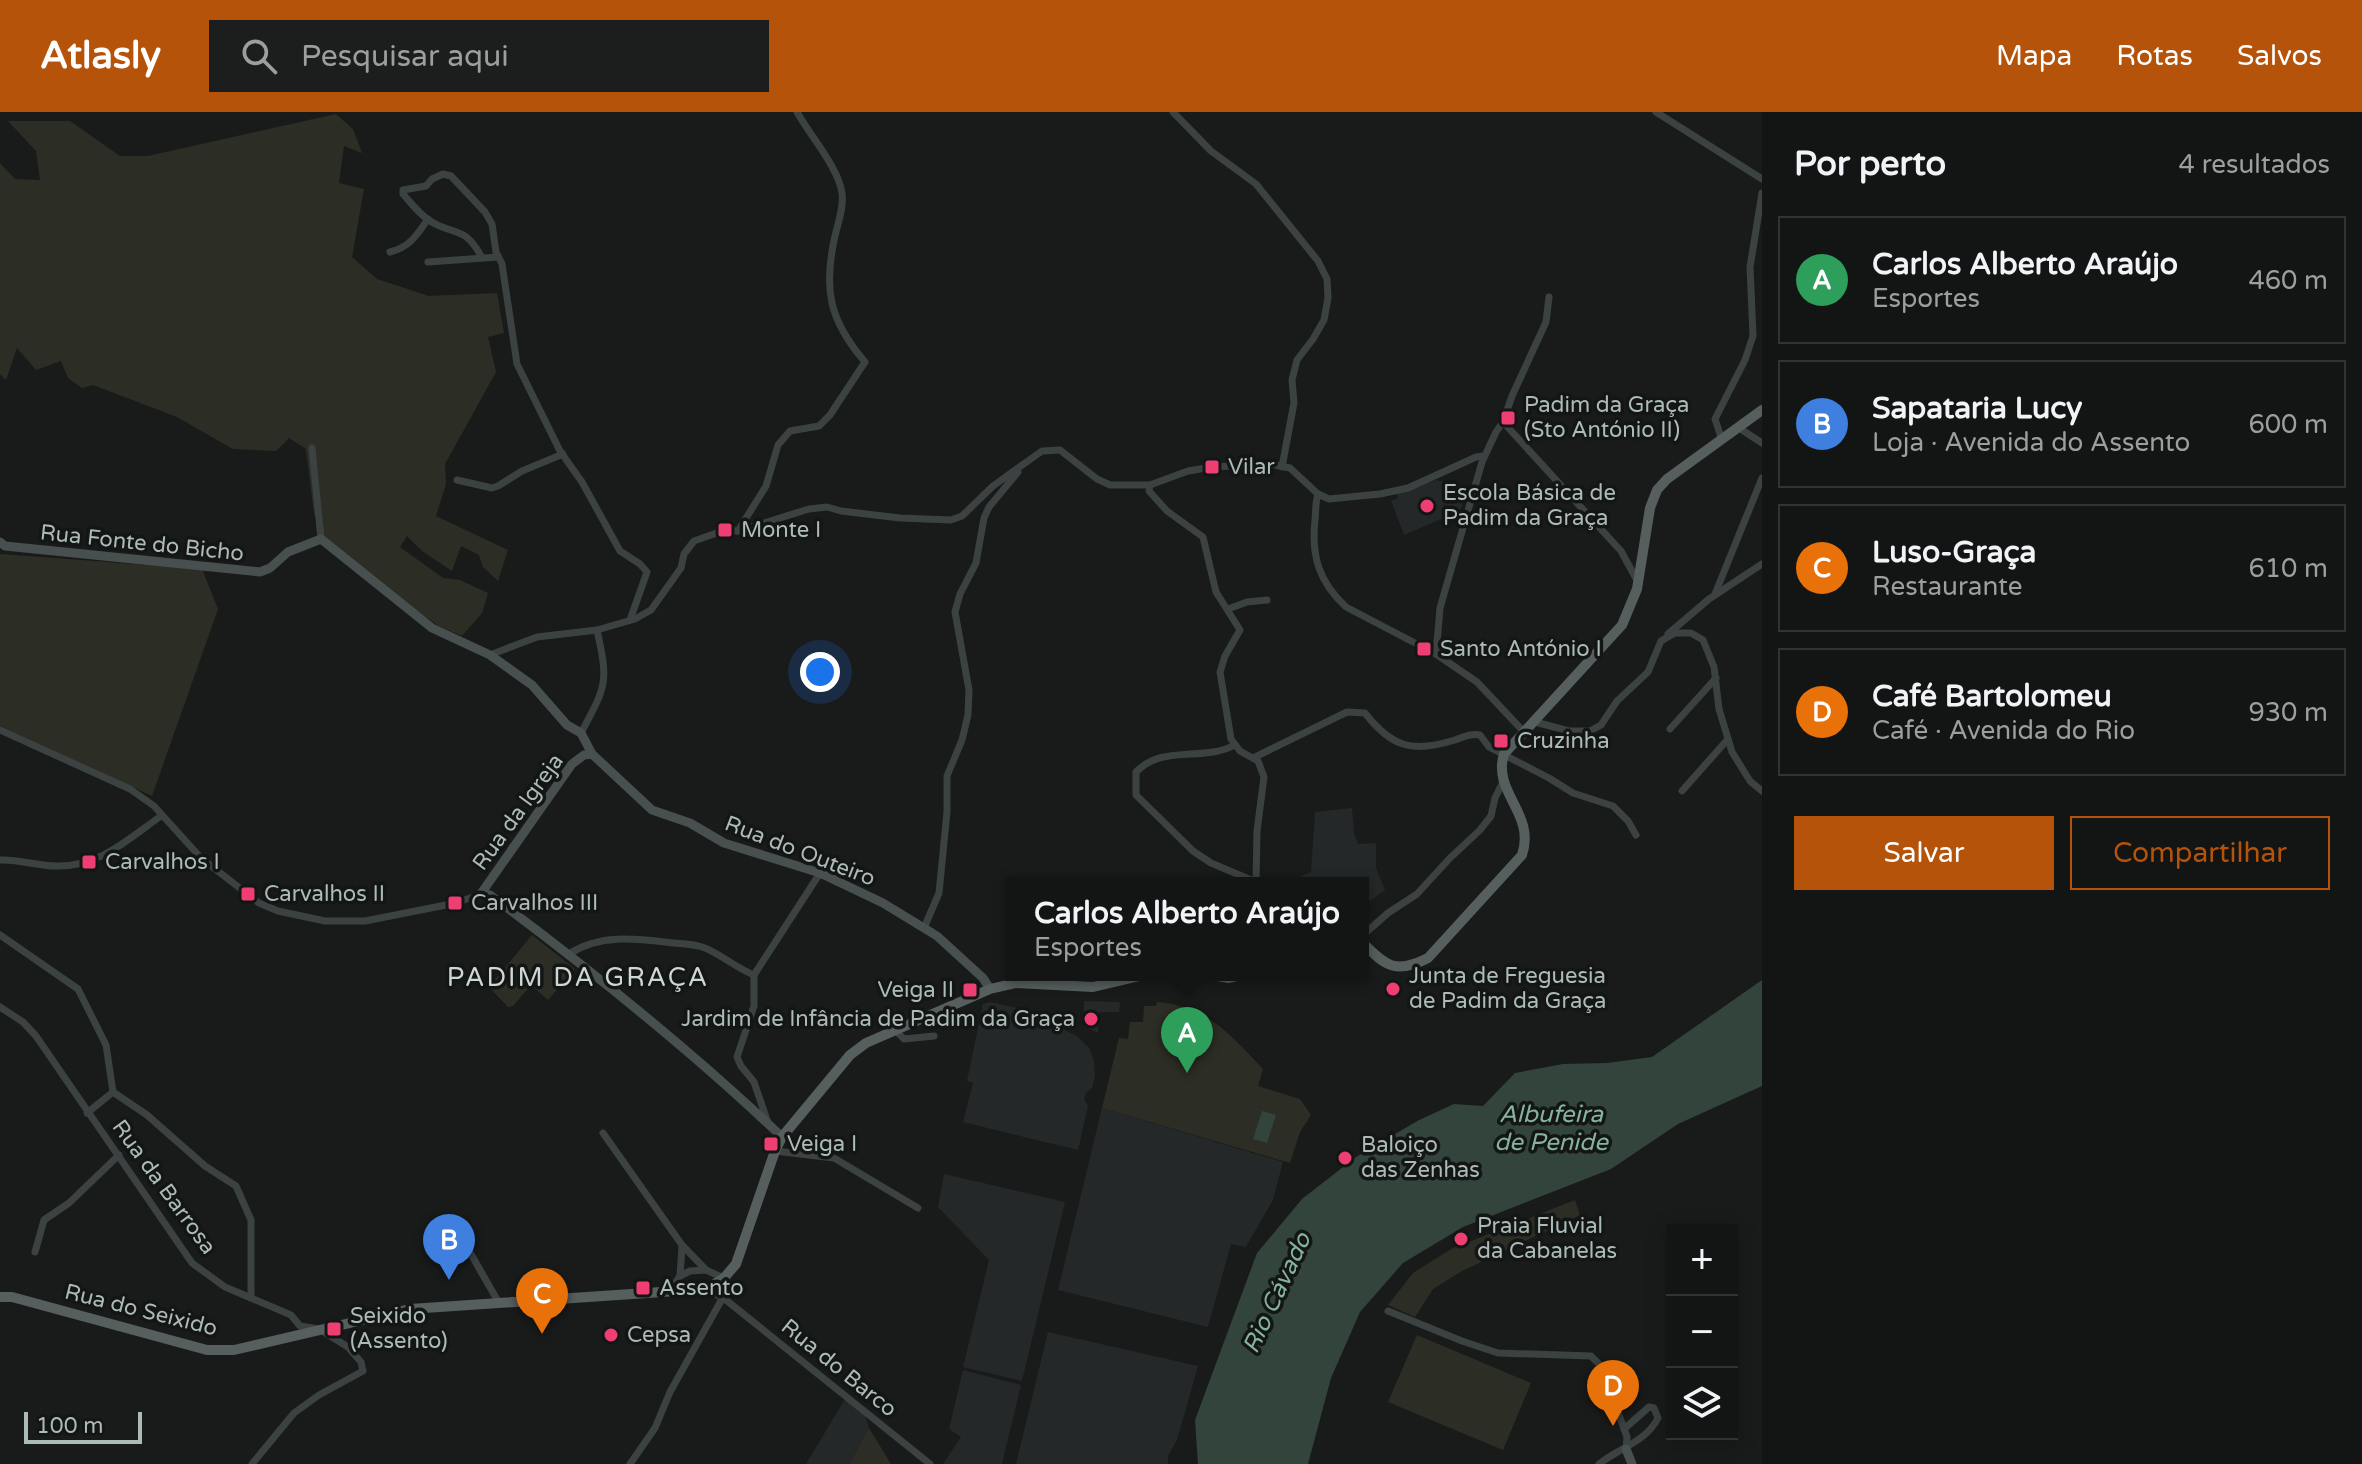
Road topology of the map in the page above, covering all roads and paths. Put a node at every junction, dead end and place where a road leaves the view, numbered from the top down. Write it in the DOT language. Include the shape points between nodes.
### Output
graph roads {
  1 [pos="797,112"];
  2 [pos="1173,112"];
  3 [pos="1656,112"];
  4 [pos="1762,179"];
  5 [pos="1762,193"];
  6 [pos="428,219"];
  7 [pos="390,252"];
  8 [pos="481,256"];
  9 [pos="498,257"];
  10 [pos="428,262"];
  11 [pos="1549,297"];
  12 [pos="1762,410"];
  13 [pos="1503,422"];
  14 [pos="1739,428"];
  15 [pos="1722,440"];
  16 [pos="1762,443"];
  17 [pos="312,448"];
  18 [pos="563,454"];
  19 [pos="1484,456"];
  20 [pos="1024,464"];
  21 [pos="1282,467"];
  22 [pos="1762,478"];
  23 [pos="457,480"];
  24 [pos="1150,485"];
  25 [pos="1318,494"];
  26 [pos="738,531"];
  27 [pos="321,539"];
  28 [pos="2,545"];
  29 [pos="1762,564"];
  30 [pos="1638,582"];
  31 [pos="1715,595"];
  32 [pos="1267,600"];
  33 [pos="1228,609"];
  34 [pos="630,620"];
  35 [pos="597,630"];
  36 [pos="1661,641"];
  37 [pos="1436,654"];
  38 [pos="490,655"];
  39 [pos="1716,678"];
  40 [pos="1535,722"];
  41 [pos="1670,729"];
  42 [pos="0,730"];
  43 [pos="581,733"];
  44 [pos="1525,733"];
  45 [pos="1728,739"];
  46 [pos="1235,745"];
  47 [pos="592,754"];
  48 [pos="1504,754"];
  49 [pos="1253,758"];
  50 [pos="1503,782"];
  51 [pos="1682,791"];
  52 [pos="1762,791"];
  53 [pos="161,816"];
  54 [pos="1636,835"];
  55 [pos="0,860"];
  56 [pos="820,873"];
  57 [pos="1244,877"];
  58 [pos="1256,877"];
  59 [pos="480,895"];
  60 [pos="924,928"];
  61 [pos="1369,930"];
  62 [pos="0,935"];
  63 [pos="1369,949"];
  64 [pos="569,954"];
  65 [pos="754,975"];
  66 [pos="1118,981"];
  67 [pos="990,989"];
  68 [pos="0,1007"];
  69 [pos="895,1030"];
  70 [pos="934,1036"];
  71 [pos="113,1092"];
  72 [pos="87,1113"];
  73 [pos="769,1125"];
  74 [pos="603,1133"];
  75 [pos="782,1137"];
  76 [pos="775,1151"];
  77 [pos="119,1155"];
  78 [pos="918,1208"];
  79 [pos="460,1235"];
  80 [pos="682,1245"];
  81 [pos="35,1252"];
  82 [pos="706,1270"];
  83 [pos="680,1276"];
  84 [pos="724,1278"];
  85 [pos="706,1289"];
  86 [pos="668,1293"];
  87 [pos="0,1297"];
  88 [pos="251,1298"];
  89 [pos="724,1299"];
  90 [pos="499,1303"];
  91 [pos="1388,1311"];
  92 [pos="319,1329"];
  93 [pos="1624,1429"];
  94 [pos="1626,1449"];
  95 [pos="252,1464"];
  96 [pos="630,1464"];
  97 [pos="930,1464"];
  98 [pos="1599,1464"];
  99 [pos="1632,1464"];
  1 -- 26 [label="street" via="840,183 843,199 828,266 829,291 842,334 865,362 819,426 790,431 778,445 766,486"];
  2 -- 21 [label="street" via="1211,151 1252,179 1327,279 1324,320 1297,360 1292,380 1294,403"];
  3 -- 4 [label="street"];
  5 -- 15 [label="street" via="1750,267 1753,336 1715,419"];
  6 -- 7 [label="street" via="411,243"];
  6 -- 8 [label="street" via="461,232"];
  6 -- 9 [label="street" via="403,190 426,186 443,174 451,176 492,224"];
  8 -- 9 [label="street"];
  8 -- 10 [label="street"];
  9 -- 18 [label="street" via="517,364"];
  11 -- 13 [label="street" via="1546,322"];
  12 -- 14 [label="main road"];
  13 -- 19 [label="street"];
  13 -- 30 [label="street" via="1621,551"];
  14 -- 15 [label="main road"];
  14 -- 16 [label="street"];
  15 -- 30 [label="main road" via="1657,490"];
  17 -- 27 [label="street"];
  18 -- 23 [label="street" via="492,488"];
  18 -- 34 [label="street" via="620,551 647,572"];
  19 -- 25 [label="street" via="1408,488 1329,499"];
  19 -- 37 [label="street" via="1440,608"];
  20 -- 24 [label="street" via="1042,451 1060,450 1110,485"];
  20 -- 26 [label="street" via="951,520 827,507"];
  20 -- 60 [label="street" via="989,507 976,563 955,612 969,690 968,715 947,776 939,893"];
  21 -- 24 [label="street" via="1212,467"];
  21 -- 25 [label="street"];
  22 -- 31 [label="street"];
  24 -- 33 [label="street" via="1149,491 1167,511 1203,537 1216,592"];
  25 -- 37 [label="street" via="1315,558 1334,596 1368,620"];
  26 -- 34 [label="street" via="694,541 651,610"];
  27 -- 28 [label="street, Rua Fonte do Bicho" via="288,552 260,572"];
  27 -- 38 [label="street" via="432,628"];
  29 -- 31 [label="street"];
  30 -- 40 [label="main road" via="1622,625"];
  31 -- 36 [label="street"];
  32 -- 33 [label="street"];
  33 -- 46 [label="street" via="1240,630 1220,672"];
  34 -- 35 [label="street"];
  35 -- 38 [label="street" via="537,637"];
  35 -- 43 [label="street" via="606,679"];
  36 -- 39 [label="street" via="1675,633 1703,640"];
  36 -- 40 [label="street" via="1648,672 1601,725 1569,731"];
  37 -- 44 [label="street" via="1477,682"];
  38 -- 43 [label="street" via="532,685 567,725"];
  39 -- 41 [label="street"];
  39 -- 45 [label="street"];
  40 -- 44 [label="main road"];
  42 -- 53 [label="street" via="130,789"];
  43 -- 47 [label="street, Rua do Outeiro"];
  44 -- 48 [label="main road"];
  45 -- 51 [label="street"];
  45 -- 52 [label="street" via="1750,781"];
  46 -- 49 [label="street"];
  46 -- 57 [label="street" via="1215,753 1165,755 1143,765 1136,772 1136,795 1193,851"];
  47 -- 56 [label="street, Rua do Outeiro" via="652,810 690,823 724,843"];
  47 -- 59 [label="street, Rua da Igreja" via="572,764"];
  48 -- 49 [label="street" via="1474,734 1412,747 1397,743 1365,713 1347,712"];
  48 -- 50 [label="main road"];
  48 -- 54 [label="street" via="1573,793 1613,806"];
  49 -- 58 [label="street" via="1264,777"];
  50 -- 61 [label="street" via="1480,830 1417,894"];
  50 -- 63 [label="main road" via="1525,824 1522,855 1428,958 1397,968"];
  53 -- 55 [label="street" via="114,851 89,862 57,866"];
  53 -- 59 [label="street" via="201,858 259,903 278,911 325,921 365,921"];
  56 -- 60 [label="street, Rua do Outeiro"];
  56 -- 65 [label="street"];
  59 -- 64 [label="street, Rua da Igreja" via="490,895"];
  60 -- 67 [label="street, Rua do Outeiro"];
  62 -- 71 [label="street" via="78,989 106,1045"];
  64 -- 65 [label="street" via="584,945 621,939 690,944"];
  64 -- 73 [label="street, Rua da Igreja" via="712,1071"];
  65 -- 73 [label="street" via="754,1006 737,1057 754,1082"];
  66 -- 67 [label="main road" via="1093,987 1016,983"];
  67 -- 69 [label="main road"];
  68 -- 72 [label="street, Rua da Barrosa" via="36,1036"];
  69 -- 70 [label="street" via="904,1039"];
  69 -- 75 [label="main road" via="850,1055"];
  71 -- 72 [label="street"];
  71 -- 88 [label="street" via="236,1186 251,1220"];
  72 -- 77 [label="street, Rua da Barrosa"];
  73 -- 75 [label="street, Rua da Igreja"];
  74 -- 80 [label="street"];
  75 -- 76 [label="main road"];
  76 -- 78 [label="street" via="834,1158"];
  76 -- 84 [label="main road" via="736,1264"];
  77 -- 81 [label="street" via="44,1220"];
  77 -- 88 [label="street, Rua da Barrosa" via="192,1263"];
  79 -- 90 [label="street"];
  80 -- 82 [label="street"];
  80 -- 83 [label="street"];
  82 -- 83 [label="street"];
  82 -- 84 [label="street"];
  83 -- 86 [label="street"];
  84 -- 85 [label="main road"];
  84 -- 89 [label="street"];
  85 -- 86 [label="main road, Rua do Seixido"];
  85 -- 89 [label="street, Rua do Barco"];
  86 -- 90 [label="main road, Rua do Seixido"];
  87 -- 92 [label="main road, Rua do Seixido" via="207,1350 234,1350"];
  88 -- 92 [label="street, Rua da Barrosa" via="291,1315 300,1326"];
  89 -- 96 [label="street"];
  89 -- 97 [label="street, Rua do Barco"];
  90 -- 92 [label="main road, Rua do Seixido" via="410,1309"];
  91 -- 93 [label="street" via="1498,1353 1591,1356 1601,1366"];
  92 -- 95 [label="street, Rua da Barrosa" via="348,1347 363,1371 294,1413"];
  93 -- 94 [label="street"];
  93 -- 94 [label="street" via="1643,1409 1654,1408 1657,1422"];
  94 -- 98 [label="street"];
  94 -- 99 [label="street"];
}
